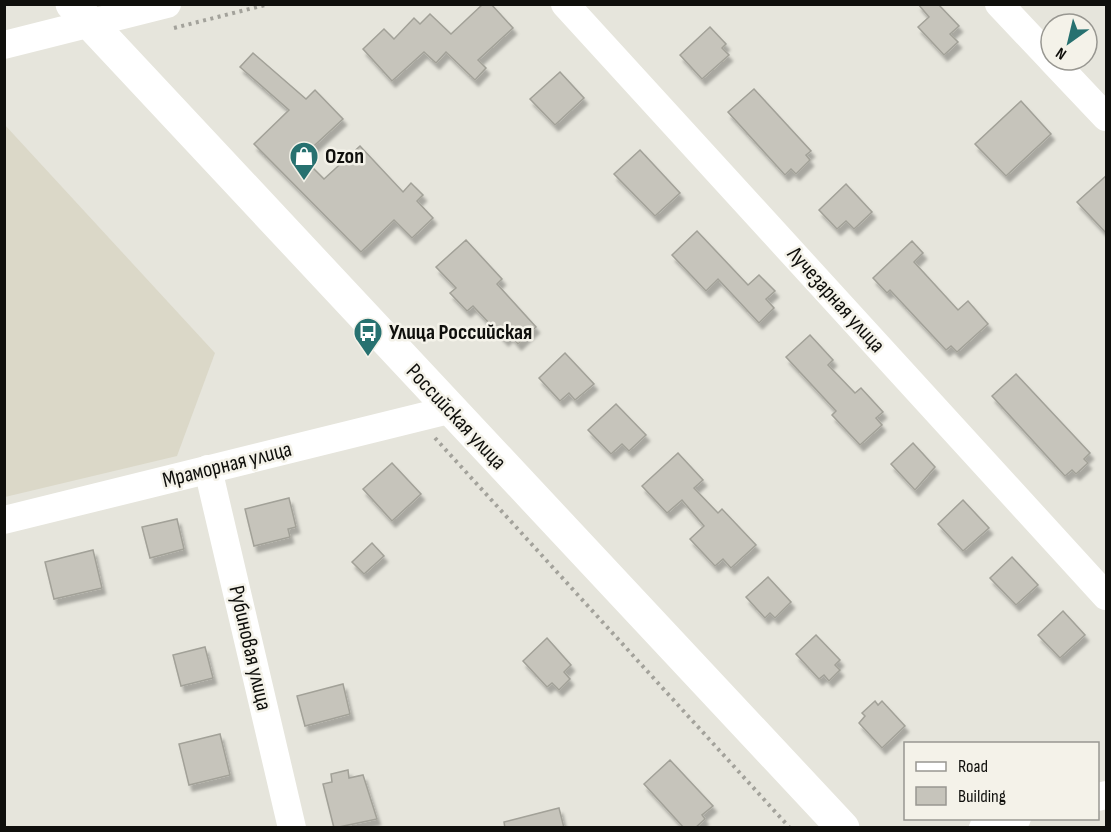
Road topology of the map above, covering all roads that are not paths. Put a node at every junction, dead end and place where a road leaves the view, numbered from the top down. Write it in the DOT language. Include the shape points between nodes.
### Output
graph roads {
  1 [pos="167,4"];
  2 [pos="565,4"];
  3 [pos="999,4"];
  4 [pos="82,15"];
  5 [pos="4,45"];
  6 [pos="1039,46"];
  7 [pos="1064,72"];
  8 [pos="1107,117"];
  9 [pos="449,410"];
  10 [pos="208,469"];
  11 [pos="4,520"];
  12 [pos="1107,596"];
  13 [pos="1013,820"];
  14 [pos="292,828"];
  15 [pos="843,828"];
  16 [pos="983,828"];
  1 -- 4 [label="street"];
  2 -- 12 [label="street, Лучезарная улица"];
  3 -- 6 [label="street"];
  4 -- 5 [label="street"];
  4 -- 9 [label="main road, Российская улица"];
  7 -- 8 [label="street"];
  9 -- 10 [label="street, Мраморная улица"];
  9 -- 15 [label="main road, Российская улица"];
  10 -- 11 [label="street, Мраморная улица"];
  10 -- 14 [label="street, Рубиновая улица"];
  13 -- 16 [label="street"];
}
